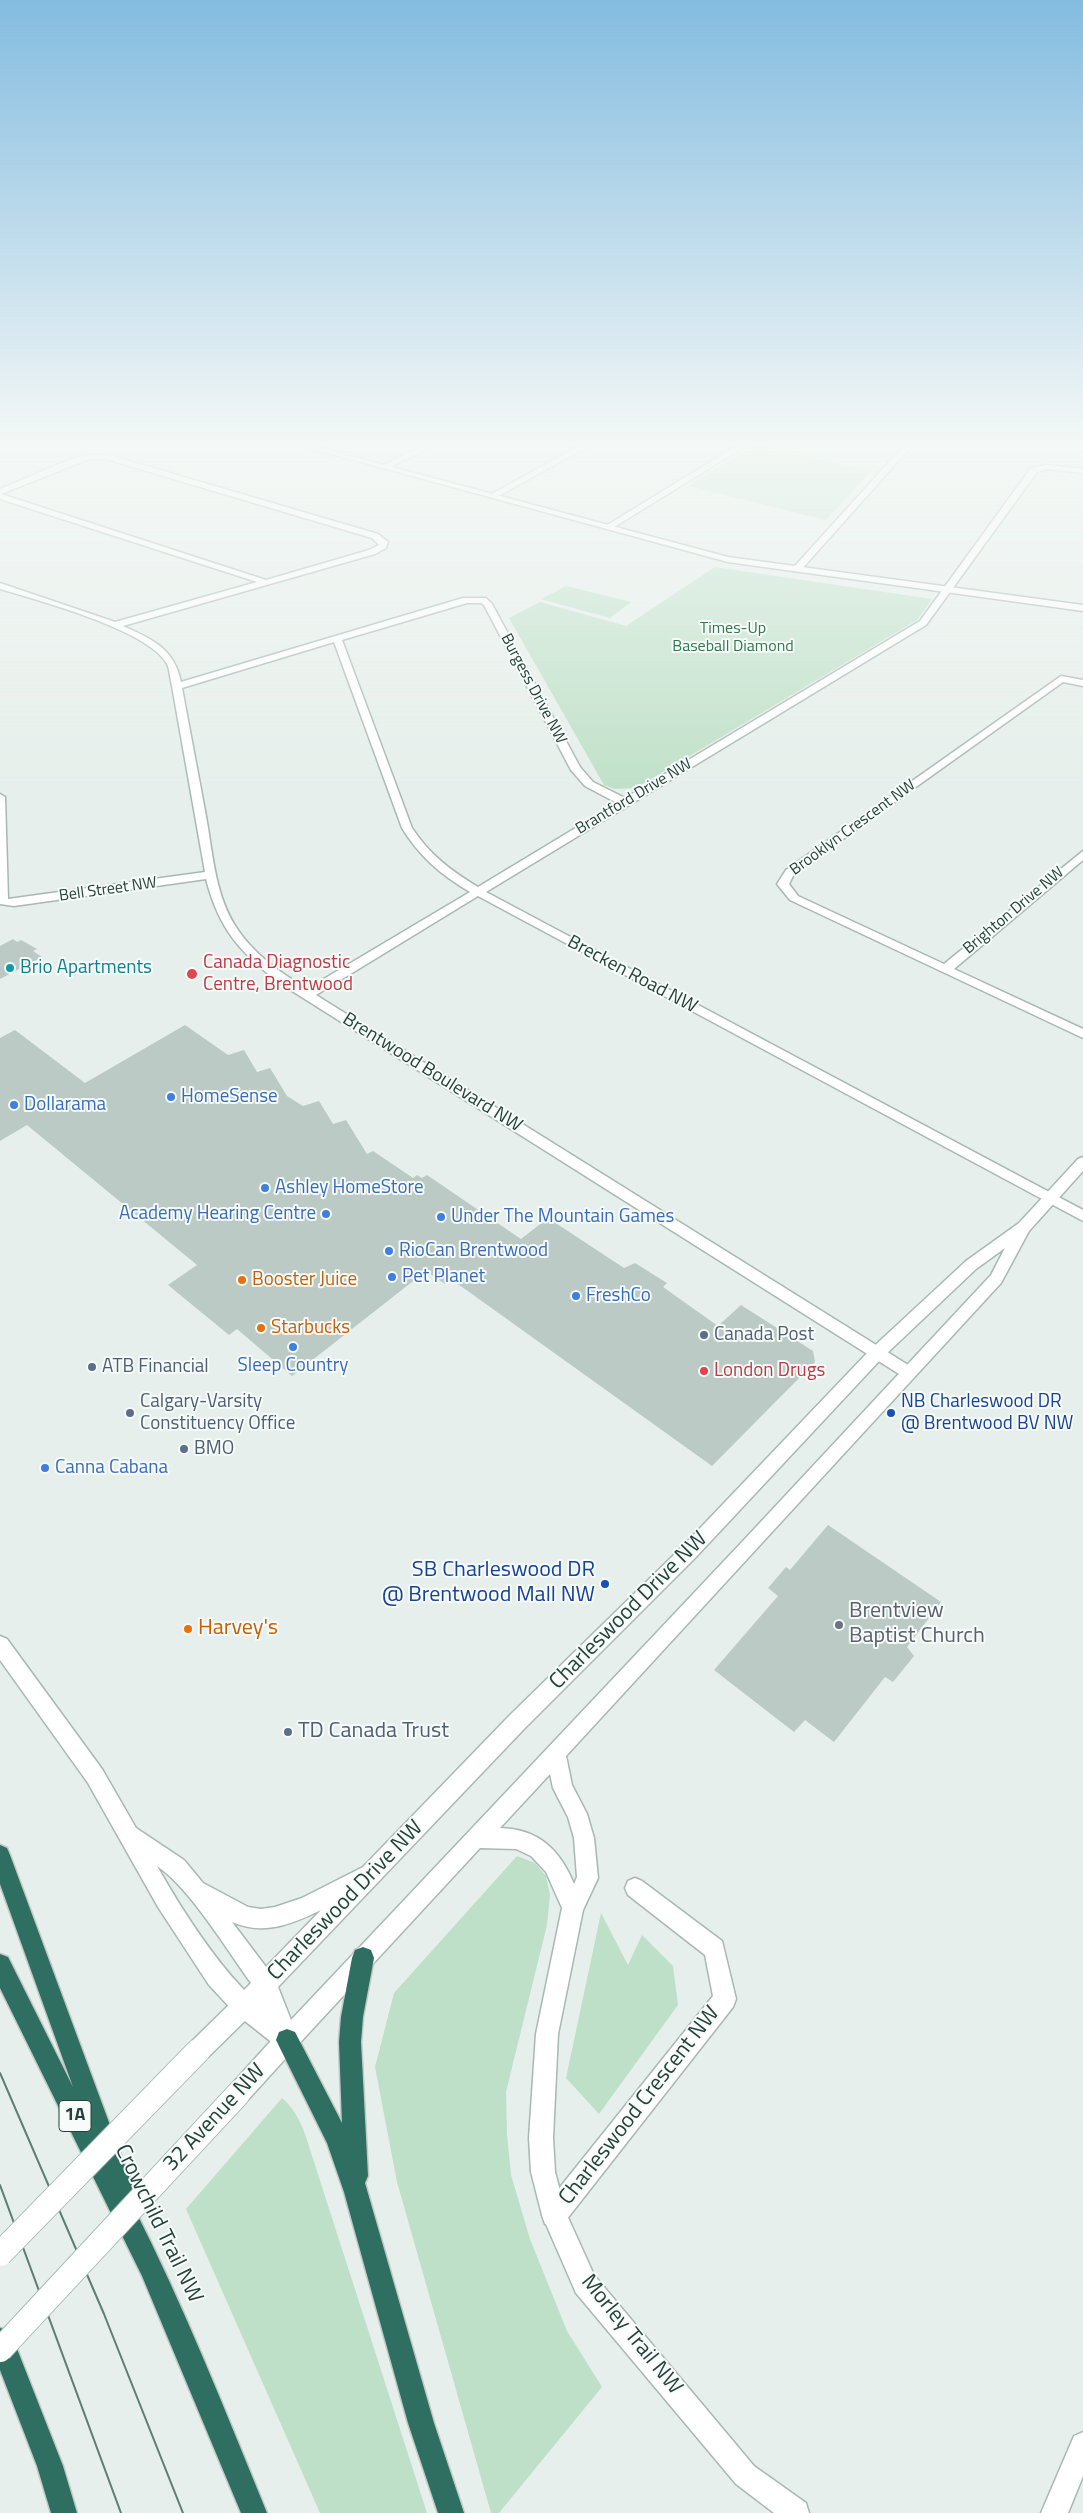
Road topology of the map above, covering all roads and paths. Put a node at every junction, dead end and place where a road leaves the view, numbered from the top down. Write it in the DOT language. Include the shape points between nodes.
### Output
graph roads {
  1 [pos="187,557"];
  2 [pos="354,557"];
  3 [pos="722,557"];
  4 [pos="808,557"];
  5 [pos="972,557"];
  6 [pos="797,569"];
  7 [pos="266,583"];
  8 [pos="0,586"];
  9 [pos="949,589"];
  10 [pos="1083,608"];
  11 [pos="116,625"];
  12 [pos="338,640"];
  13 [pos="1083,683"];
  14 [pos="178,686"];
  15 [pos="0,797"];
  16 [pos="624,802"];
  17 [pos="1083,854"];
  18 [pos="211,875"];
  19 [pos="479,892"];
  20 [pos="946,969"];
  21 [pos="308,994"];
  22 [pos="1083,1034"];
  23 [pos="1083,1162"];
  24 [pos="1049,1199"];
  25 [pos="1083,1216"];
  26 [pos="1024,1227"];
  27 [pos="876,1354"];
  28 [pos="907,1373"];
  29 [pos="0,1645"];
  30 [pos="555,1752"];
  31 [pos="128,1835"];
  32 [pos="476,1838"];
  33 [pos="0,1856"];
  34 [pos="376,1870"];
  35 [pos="634,1888"];
  36 [pos="194,1889"];
  37 [pos="573,1908"];
  38 [pos="363,1958"];
  39 [pos="0,1965"];
  40 [pos="266,1985"];
  41 [pos="244,2006"];
  42 [pos="287,2040"];
  43 [pos="356,2192"];
  44 [pos="554,2215"];
  45 [pos="0,2254"];
  46 [pos="151,2267"];
  47 [pos="0,2339"];
  48 [pos="0,2350"];
  49 [pos="1083,2445"];
  50 [pos="64,2513"];
  51 [pos="254,2513"];
  52 [pos="451,2513"];
  53 [pos="796,2513"];
  54 [pos="1054,2513"];
  1 -- 7 [label="street"];
  2 -- 7 [label="street"];
  3 -- 6 [label="street"];
  4 -- 6 [label="street"];
  5 -- 9 [label="street, Brantford Drive NW"];
  6 -- 9 [label="street"];
  7 -- 11 [label="street"];
  8 -- 11 [label="street, Brentwood Boulevard NW"];
  9 -- 10 [label="street"];
  9 -- 16 [label="street, Brantford Drive NW" via="923,623"];
  11 -- 14 [label="street, Brentwood Boulevard NW" via="158,649 170,660"];
  12 -- 14 [label="street, Burgess Drive NW"];
  12 -- 16 [label="street, Burgess Drive NW" via="466,600 483,600 576,768 589,784"];
  12 -- 19 [label="street, Brecken Road NW" via="414,843 427,858"];
  13 -- 20 [label="street, Brooklyn Crescent NW" via="1061,679 786,876 783,884 794,898"];
  14 -- 18 [label="street, Brentwood Boulevard NW"];
  15 -- 18 [label="street, Bell Street NW" via="1,897 4,902"];
  16 -- 19 [label="street, Brantford Drive NW"];
  17 -- 20 [label="street, Brighton Drive NW"];
  18 -- 21 [label="street, Brentwood Boulevard NW" via="219,906 231,929 264,965"];
  19 -- 21 [label="street, Brantford Drive NW"];
  19 -- 24 [label="street, Brecken Road NW"];
  20 -- 22 [label="street, Brooklyn Crescent NW"];
  21 -- 27 [label="street, Brentwood Boulevard NW"];
  23 -- 24 [label="street, Charleswood Drive NW"];
  24 -- 25 [label="street, Brecken Road NW"];
  24 -- 26 [label="street, Charleswood Drive NW"];
  26 -- 27 [label="street, Charleswood Drive NW" via="971,1264"];
  26 -- 28 [label="street, Charleswood Drive NW" via="996,1279"];
  27 -- 28 [label="street, Brentwood Boulevard NW"];
  27 -- 34 [label="street, Charleswood Drive NW" via="690,1551 517,1722"];
  28 -- 30 [label="street, Charleswood Drive NW" via="748,1548"];
  29 -- 31 [label="street" via="95,1776"];
  30 -- 32 [label="street, Charleswood Drive NW"];
  30 -- 37 [label="street, Morley Trail NW" via="563,1788 577,1814 584,1838 588,1878"];
  31 -- 36 [label="street" via="177,1867"];
  31 -- 41 [label="street" via="164,1900 217,1977"];
  32 -- 37 [label="street" via="517,1839 542,1849 554,1864"];
  32 -- 38 [label="street, Charleswood Drive NW"];
  33 -- 46 [label="highway"];
  34 -- 36 [label="street" via="310,1905 274,1918 250,1919"];
  34 -- 40 [label="street, Charleswood Drive NW"];
  35 -- 44 [label="street, Charleswood Crescent NW" via="714,1949 725,1999"];
  36 -- 40 [label="street"];
  37 -- 44 [label="street, Morley Trail NW" via="546,2043 543,2172"];
  38 -- 42 [label="street, Charleswood Drive NW"];
  38 -- 43 [label="highway" via="350,2042"];
  39 -- 46 [label="highway, Crowchild Trail NW / 1A"];
  40 -- 41 [label="street, Charleswood Drive NW"];
  40 -- 42 [label="street"];
  41 -- 42 [label="street"];
  41 -- 45 [label="street, bridge"];
  42 -- 43 [label="highway" via="337,2138"];
  42 -- 48 [label="street, 32 Avenue NW, bridge"];
  43 -- 52 [label="highway" via="421,2423"];
  44 -- 53 [label="street, Morley Trail NW" via="585,2284 745,2475"];
  46 -- 51 [label="highway, Crowchild Trail NW / 1A"];
  47 -- 50 [label="highway" via="50,2466"];
  49 -- 54 [label="street"];
}
